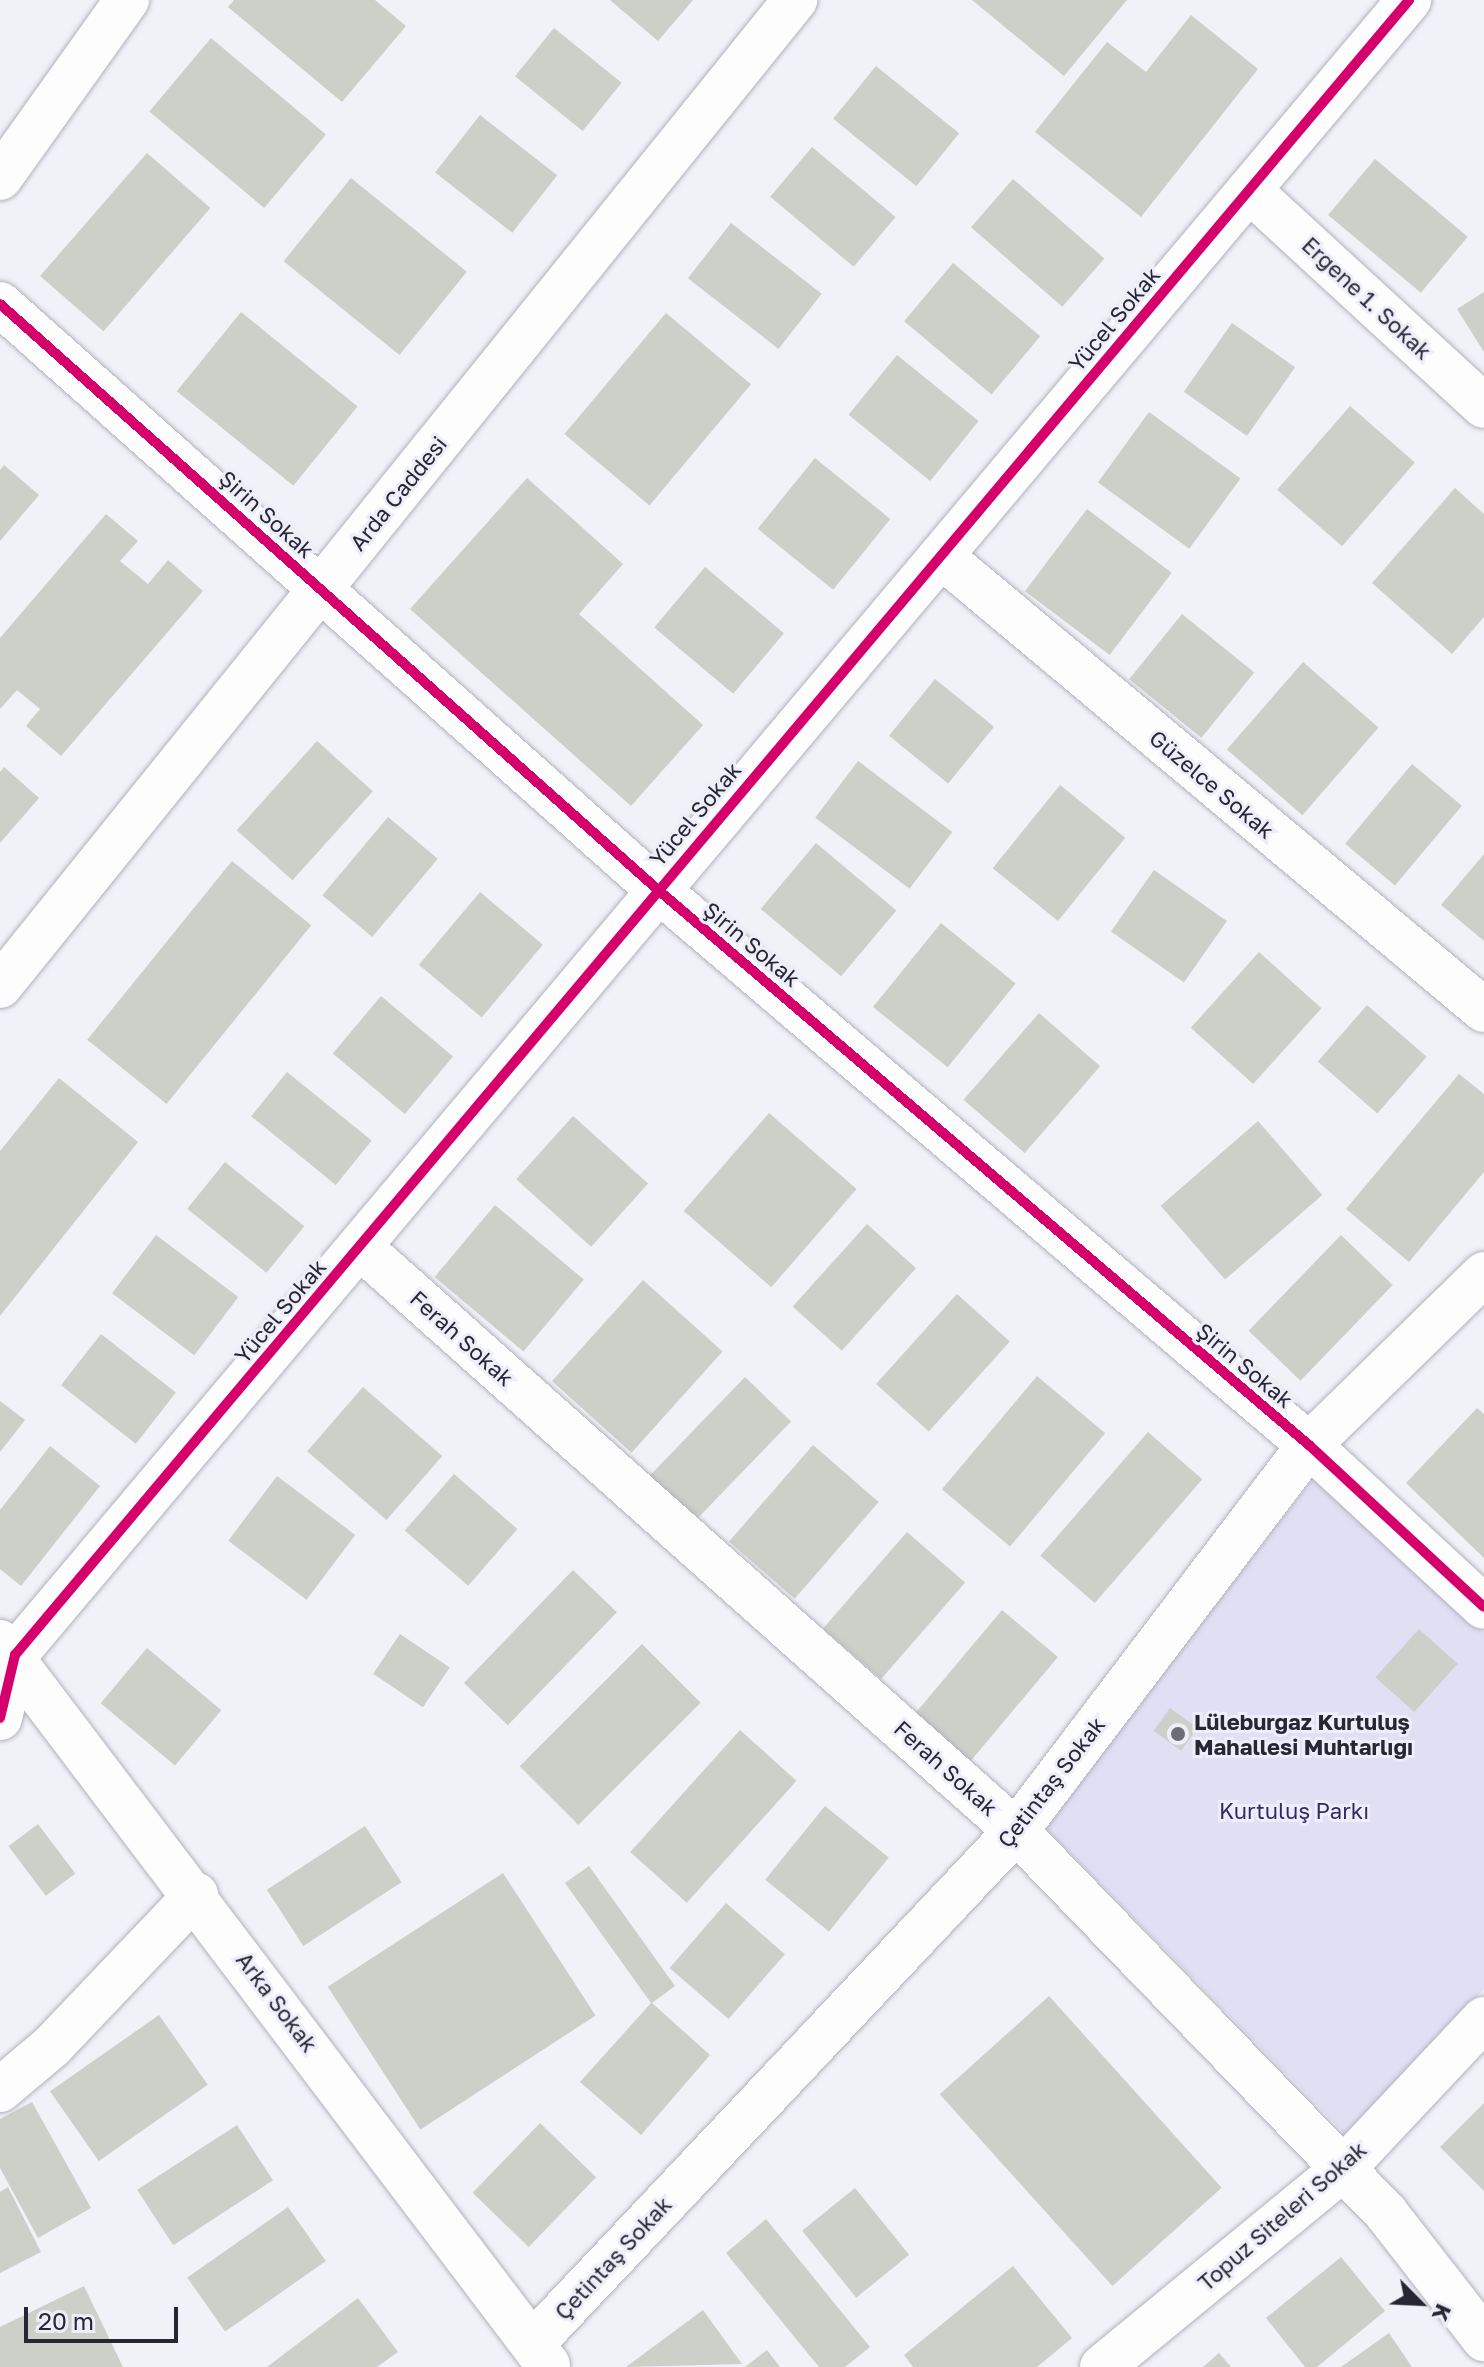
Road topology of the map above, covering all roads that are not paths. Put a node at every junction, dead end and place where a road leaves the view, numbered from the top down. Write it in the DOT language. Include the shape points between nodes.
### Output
graph roads {
  1 [pos="127,0"];
  2 [pos="795,0"];
  3 [pos="1409,0"];
  4 [pos="0,178"];
  5 [pos="1249,190"];
  6 [pos="0,304"];
  7 [pos="1484,406"];
  8 [pos="941,556"];
  9 [pos="321,589"];
  10 [pos="657,889"];
  11 [pos="0,986"];
  12 [pos="1484,1010"];
  13 [pos="360,1247"];
  14 [pos="1484,1274"];
  15 [pos="1309,1445"];
  16 [pos="1484,1607"];
  17 [pos="7,1649"];
  18 [pos="0,1718"];
  19 [pos="1016,1831"];
  20 [pos="196,1895"];
  21 [pos="1484,2019"];
  22 [pos="0,2090"];
  23 [pos="1343,2169"];
  24 [pos="1484,2339"];
  25 [pos="541,2355"];
  26 [pos="1102,2367"];
  1 -- 4 [label="street"];
  2 -- 9 [label="street, Arda Caddesi"];
  3 -- 5 [label="street, Yücel Sokak"];
  5 -- 7 [label="street, Ergene 1. Sokak"];
  5 -- 8 [label="street, Yücel Sokak"];
  6 -- 9 [label="street, Şirin Sokak"];
  8 -- 10 [label="street, Yücel Sokak"];
  8 -- 12 [label="street, Güzelce Sokak"];
  9 -- 10 [label="street, Şirin Sokak"];
  9 -- 11 [label="street, Arda Caddesi"];
  10 -- 13 [label="street, Yücel Sokak"];
  10 -- 15 [label="street, Şirin Sokak"];
  13 -- 17 [label="street, Yücel Sokak"];
  13 -- 19 [label="street, Ferah Sokak"];
  14 -- 15 [label="street, Çetintaş Sokak"];
  15 -- 16 [label="street, Şirin Sokak"];
  15 -- 19 [label="street, Çetintaş Sokak"];
  17 -- 18 [label="street"];
  17 -- 20 [label="street, Arka Sokak"];
  19 -- 23 [label="street, Ferah Sokak"];
  19 -- 25 [label="street, Çetintaş Sokak"];
  20 -- 22 [label="street" via="52,2046"];
  20 -- 25 [label="street, Arka Sokak"];
  21 -- 23 [label="street, Topuz Siteleri Sokak"];
  23 -- 24 [label="street, Ferah Sokak" via="1386,2213"];
  23 -- 26 [label="street, Topuz Siteleri Sokak"];
}
